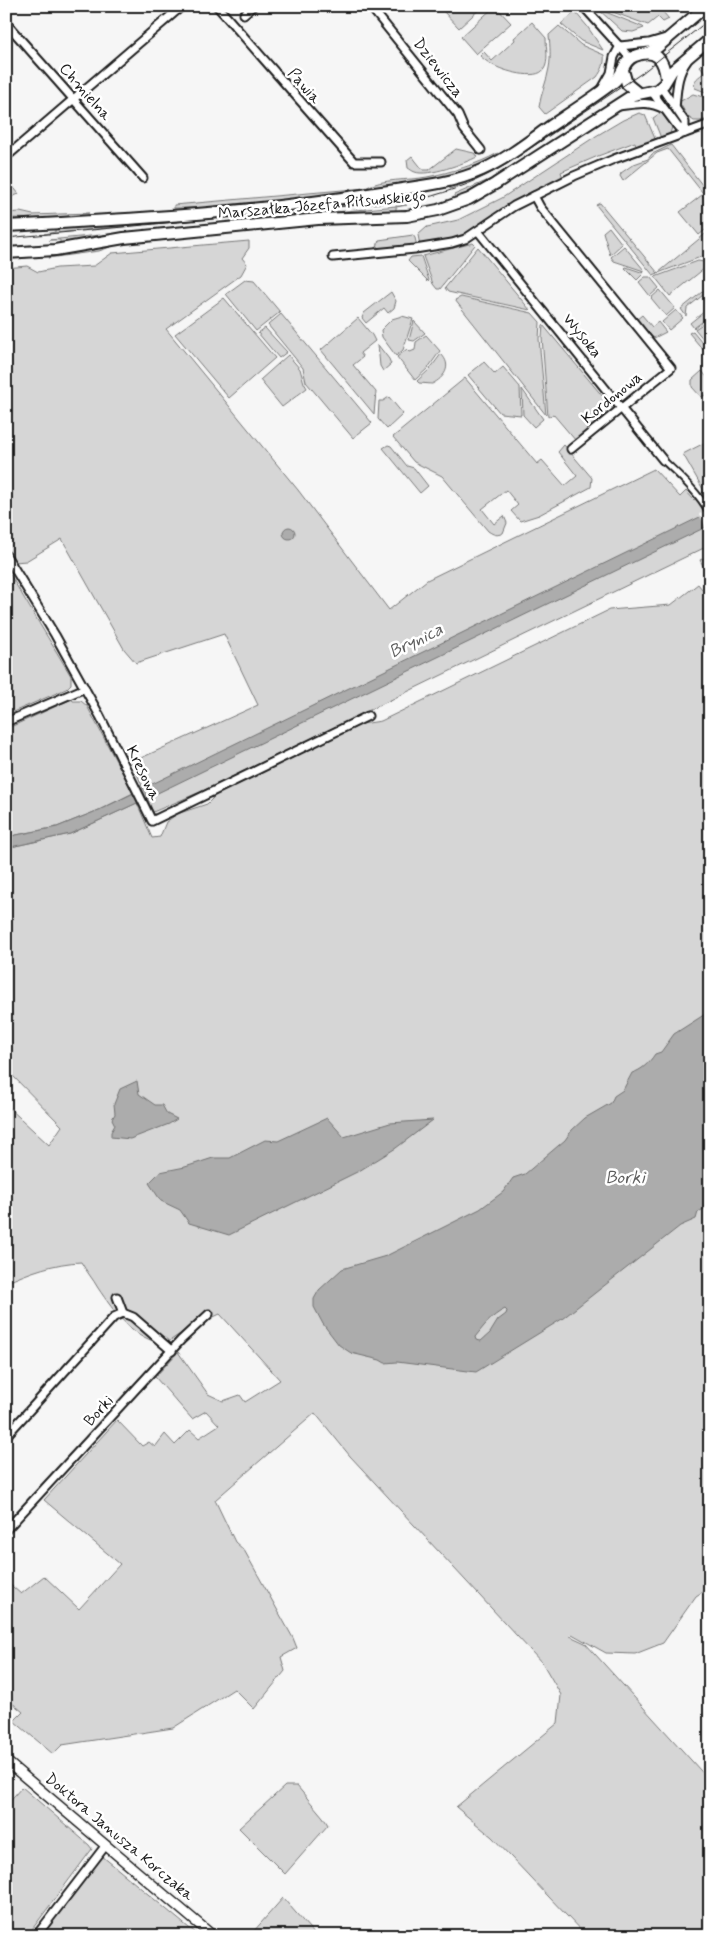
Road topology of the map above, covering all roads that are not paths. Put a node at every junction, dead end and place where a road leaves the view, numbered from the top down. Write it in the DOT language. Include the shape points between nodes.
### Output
graph roads {
  1 [pos="182,6"];
  2 [pos="217,6"];
  3 [pos="253,6"];
  4 [pos="370,6"];
  5 [pos="583,6"];
  6 [pos="706,6"];
  7 [pos="244,14"];
  8 [pos="6,23"];
  9 [pos="669,38"];
  10 [pos="710,39"];
  11 [pos="620,46"];
  12 [pos="695,52"];
  13 [pos="648,53"];
  14 [pos="630,58"];
  15 [pos="623,70"];
  16 [pos="660,86"];
  17 [pos="600,92"];
  18 [pos="638,93"];
  19 [pos="74,101"];
  20 [pos="616,106"];
  21 [pos="675,108"];
  22 [pos="667,110"];
  23 [pos="710,124"];
  24 [pos="685,133"];
  25 [pos="481,150"];
  26 [pos="6,157"];
  27 [pos="382,162"];
  28 [pos="143,178"];
  29 [pos="534,196"];
  30 [pos="6,226"];
  31 [pos="478,231"];
  32 [pos="6,253"];
  33 [pos="334,257"];
  34 [pos="622,408"];
  35 [pos="571,449"];
  36 [pos="663,460"];
  37 [pos="710,514"];
  38 [pos="6,555"];
  39 [pos="85,688"];
  40 [pos="368,716"];
  41 [pos="6,722"];
  42 [pos="117,1297"];
  43 [pos="123,1313"];
  44 [pos="209,1314"];
  45 [pos="172,1351"];
  46 [pos="6,1436"];
  47 [pos="7,1527"];
  48 [pos="6,1761"];
  49 [pos="106,1845"];
  50 [pos="36,1936"];
  51 [pos="212,1936"];
  1 -- 19 [label="street"];
  2 -- 27 [label="street, Pawia" via="354,162"];
  3 -- 7 [label="street"];
  4 -- 25 [label="street, Dziewicza" via="458,115 464,129"];
  5 -- 11 [label="street"];
  6 -- 9 [label="main road"];
  8 -- 19 [label="street, Chmielna"];
  9 -- 11 [label="street"];
  9 -- 13 [label="main road"];
  10 -- 12 [label="main road"];
  11 -- 14 [label="street"];
  11 -- 17 [label="street" via="611,73"];
  12 -- 16 [label="main road"];
  12 -- 21 [label="street" via="679,77"];
  13 -- 14 [label="main road"];
  13 -- 16 [label="main road" via="663,62"];
  14 -- 15 [label="main road"];
  15 -- 17 [label="main road, Marszałka Józefa Piłsudskiego"];
  15 -- 18 [label="main road" via="627,84"];
  16 -- 18 [label="main road"];
  16 -- 21 [label="street"];
  16 -- 22 [label="street"];
  17 -- 30 [label="main road, Marszałka Józefa Piłsudskiego" via="483,170 422,187 323,202 146,219"];
  18 -- 20 [label="main road, Marszałka Józefa Piłsudskiego"];
  19 -- 26 [label="street"];
  19 -- 28 [label="street, Chmielna"];
  20 -- 22 [label="street" via="644,102"];
  20 -- 32 [label="main road, Marszałka Józefa Piłsudskiego" via="469,199 438,210 407,216 318,219 124,238 55,250"];
  21 -- 24 [label="street" via="685,122"];
  22 -- 24 [label="street"];
  23 -- 24 [label="street"];
  24 -- 29 [label="street" via="614,159"];
  29 -- 31 [label="street"];
  29 -- 34 [label="street, Kordonowa" via="671,368"];
  31 -- 33 [label="street" via="452,243"];
  31 -- 34 [label="street, Wysoka"];
  34 -- 35 [label="street, Kordonowa"];
  34 -- 36 [label="street, Wysoka"];
  36 -- 37 [label="street" via="686,482"];
  38 -- 39 [label="street, Kresowa"];
  39 -- 40 [label="street, Kresowa" via="152,821"];
  39 -- 41 [label="street"];
  42 -- 43 [label="street"];
  43 -- 45 [label="street" via="133,1317"];
  43 -- 46 [label="street" via="114,1317"];
  44 -- 45 [label="street, Borki"];
  45 -- 47 [label="street, Borki"];
  48 -- 49 [label="street, Doktora Janusza Korczaka"];
  49 -- 50 [label="street"];
  49 -- 51 [label="street, Doktora Janusza Korczaka"];
}
